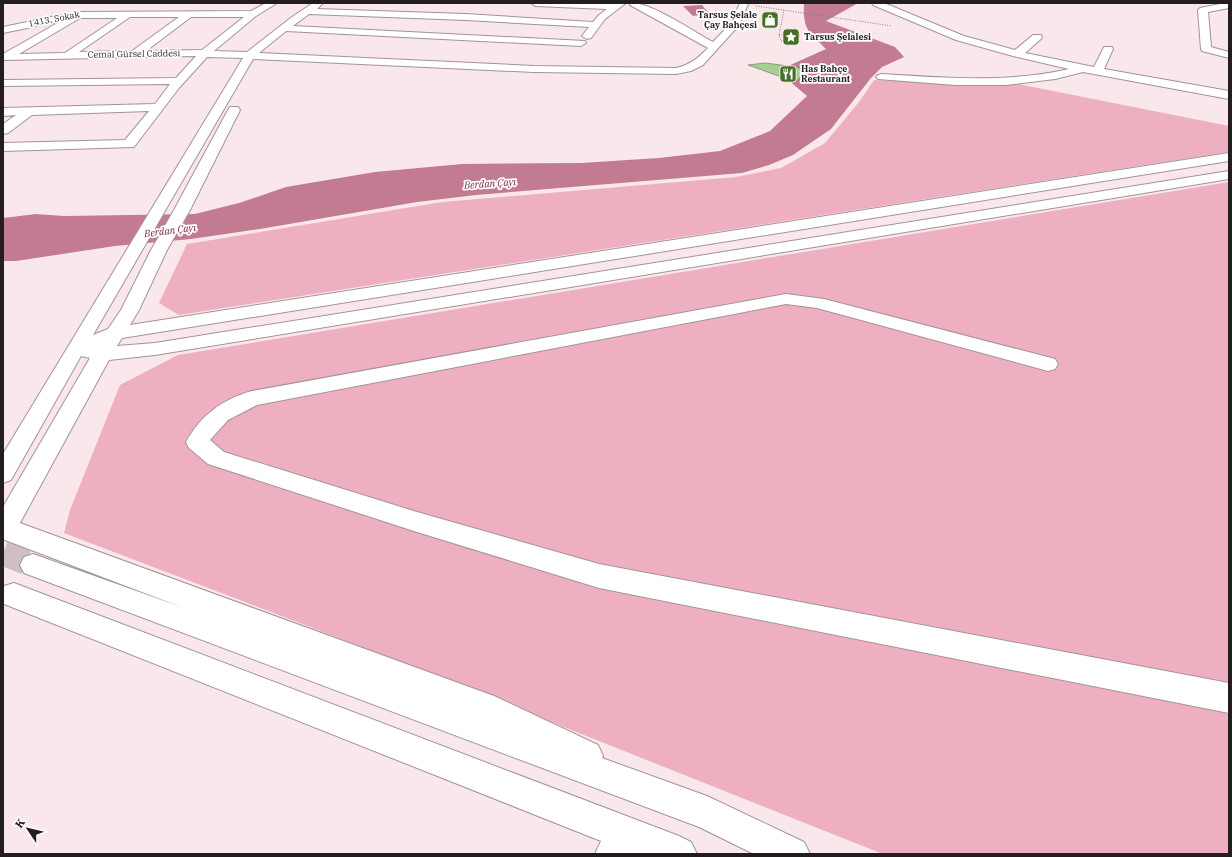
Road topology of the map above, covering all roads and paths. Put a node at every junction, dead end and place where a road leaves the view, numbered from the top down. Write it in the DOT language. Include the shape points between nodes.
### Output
graph roads {
  1 [pos="273,3"];
  2 [pos="319,3"];
  3 [pos="535,3"];
  4 [pos="876,3"];
  5 [pos="143,4"];
  6 [pos="636,4"];
  7 [pos="744,4"];
  8 [pos="617,5"];
  9 [pos="1229,5"];
  10 [pos="117,6"];
  11 [pos="475,8"];
  12 [pos="784,10"];
  13 [pos="308,11"];
  14 [pos="75,13"];
  15 [pos="189,14"];
  16 [pos="253,14"];
  17 [pos="129,15"];
  18 [pos="466,17"];
  19 [pos="838,18"];
  20 [pos="595,25"];
  21 [pos="284,28"];
  22 [pos="3,30"];
  23 [pos="779,34"];
  24 [pos="448,36"];
  25 [pos="1037,38"];
  26 [pos="581,43"];
  27 [pos="593,44"];
  28 [pos="714,48"];
  29 [pos="1108,48"];
  30 [pos="205,53"];
  31 [pos="135,54"];
  32 [pos="250,54"];
  33 [pos="1017,54"];
  34 [pos="106,55"];
  35 [pos="266,55"];
  36 [pos="1229,55"];
  37 [pos="68,56"];
  38 [pos="5,57"];
  39 [pos="570,61"];
  40 [pos="580,62"];
  41 [pos="422,63"];
  42 [pos="1084,69"];
  43 [pos="1098,71"];
  44 [pos="882,77"];
  45 [pos="180,81"];
  46 [pos="69,82"];
  47 [pos="3,83"];
  48 [pos="245,88"];
  49 [pos="1229,95"];
  50 [pos="238,101"];
  51 [pos="159,107"];
  52 [pos="29,111"];
  53 [pos="3,112"];
  54 [pos="3,130"];
  55 [pos="3,146"];
  56 [pos="1229,157"];
  57 [pos="1229,175"];
  58 [pos="116,333"];
  59 [pos="75,349"];
  60 [pos="102,354"];
  61 [pos="1048,364"];
  62 [pos="3,474"];
  63 [pos="3,529"];
  64 [pos="33,565"];
  65 [pos="14,595"];
  66 [pos="1229,698"];
  67 [pos="707,814"];
  68 [pos="618,843"];
  69 [pos="679,854"];
  70 [pos="792,854"];
  1 -- 16 [label="street"];
  2 -- 13 [label="street"];
  3 -- 8 [label="street"];
  4 -- 33 [label="street" via="960,38"];
  5 -- 17 [label="street"];
  6 -- 27 [label="street" via="606,25"];
  6 -- 28 [label="street"];
  7 -- 12 [label="path"];
  7 -- 28 [label="street, Cemal Gürsel Caddesi" via="736,23"];
  8 -- 20 [label="street"];
  9 -- 36 [label="street" via="1204,10 1206,49"];
  10 -- 14 [label="street, 1413. Sokak"];
  11 -- 18 [label="street"];
  12 -- 19 [label="path"];
  12 -- 23 [label="path"];
  13 -- 18 [label="street"];
  13 -- 21 [label="street"];
  14 -- 17 [label="street"];
  14 -- 22 [label="street, 1413. Sokak"];
  14 -- 38 [label="street"];
  15 -- 16 [label="street"];
  15 -- 17 [label="street"];
  15 -- 31 [label="street"];
  16 -- 30 [label="street"];
  17 -- 37 [label="street"];
  18 -- 20 [label="street"];
  18 -- 24 [label="street"];
  20 -- 26 [label="street"];
  21 -- 24 [label="street"];
  21 -- 32 [label="street"];
  23 -- 23 [label="path" via="781,41 795,42 800,36"];
  24 -- 26 [label="street"];
  24 -- 41 [label="street"];
  25 -- 33 [label="street"];
  26 -- 39 [label="street"];
  28 -- 39 [label="street, Cemal Gürsel Caddesi" via="699,63 687,69 664,71"];
  29 -- 43 [label="street"];
  30 -- 31 [label="street, Cemal Gürsel Caddesi"];
  30 -- 32 [label="street, Cemal Gürsel Caddesi"];
  30 -- 45 [label="street"];
  31 -- 34 [label="street, Cemal Gürsel Caddesi"];
  32 -- 35 [label="street, Cemal Gürsel Caddesi"];
  32 -- 59 [label="street"];
  33 -- 42 [label="street"];
  34 -- 37 [label="street, Cemal Gürsel Caddesi"];
  34 -- 46 [label="street"];
  35 -- 41 [label="street, Cemal Gürsel Caddesi"];
  35 -- 48 [label="street"];
  37 -- 38 [label="street, Cemal Gürsel Caddesi"];
  39 -- 40 [label="street"];
  39 -- 41 [label="street, Cemal Gürsel Caddesi" via="542,68"];
  42 -- 43 [label="street"];
  42 -- 44 [label="street" via="1057,76 981,82"];
  43 -- 49 [label="street"];
  45 -- 46 [label="street"];
  45 -- 51 [label="street"];
  46 -- 47 [label="street"];
  46 -- 52 [label="street"];
  50 -- 58 [label="street"];
  51 -- 52 [label="street"];
  51 -- 55 [label="street" via="129,144"];
  52 -- 53 [label="street"];
  52 -- 54 [label="street"];
  56 -- 58 [label="street"];
  57 -- 60 [label="street" via="171,346"];
  58 -- 59 [label="street"];
  58 -- 60 [label="street"];
  59 -- 60 [label="street"];
  59 -- 62 [label="street"];
  60 -- 63 [label="street"];
  61 -- 66 [label="street" via="818,303 786,299 252,398 227,409 210,423 197,442 216,458 599,576"];
  63 -- 67 [label="street" via="494,711"];
  64 -- 67 [label="street"];
  65 -- 68 [label="street"];
  67 -- 70 [label="street"];
  68 -- 69 [label="street"];
}
